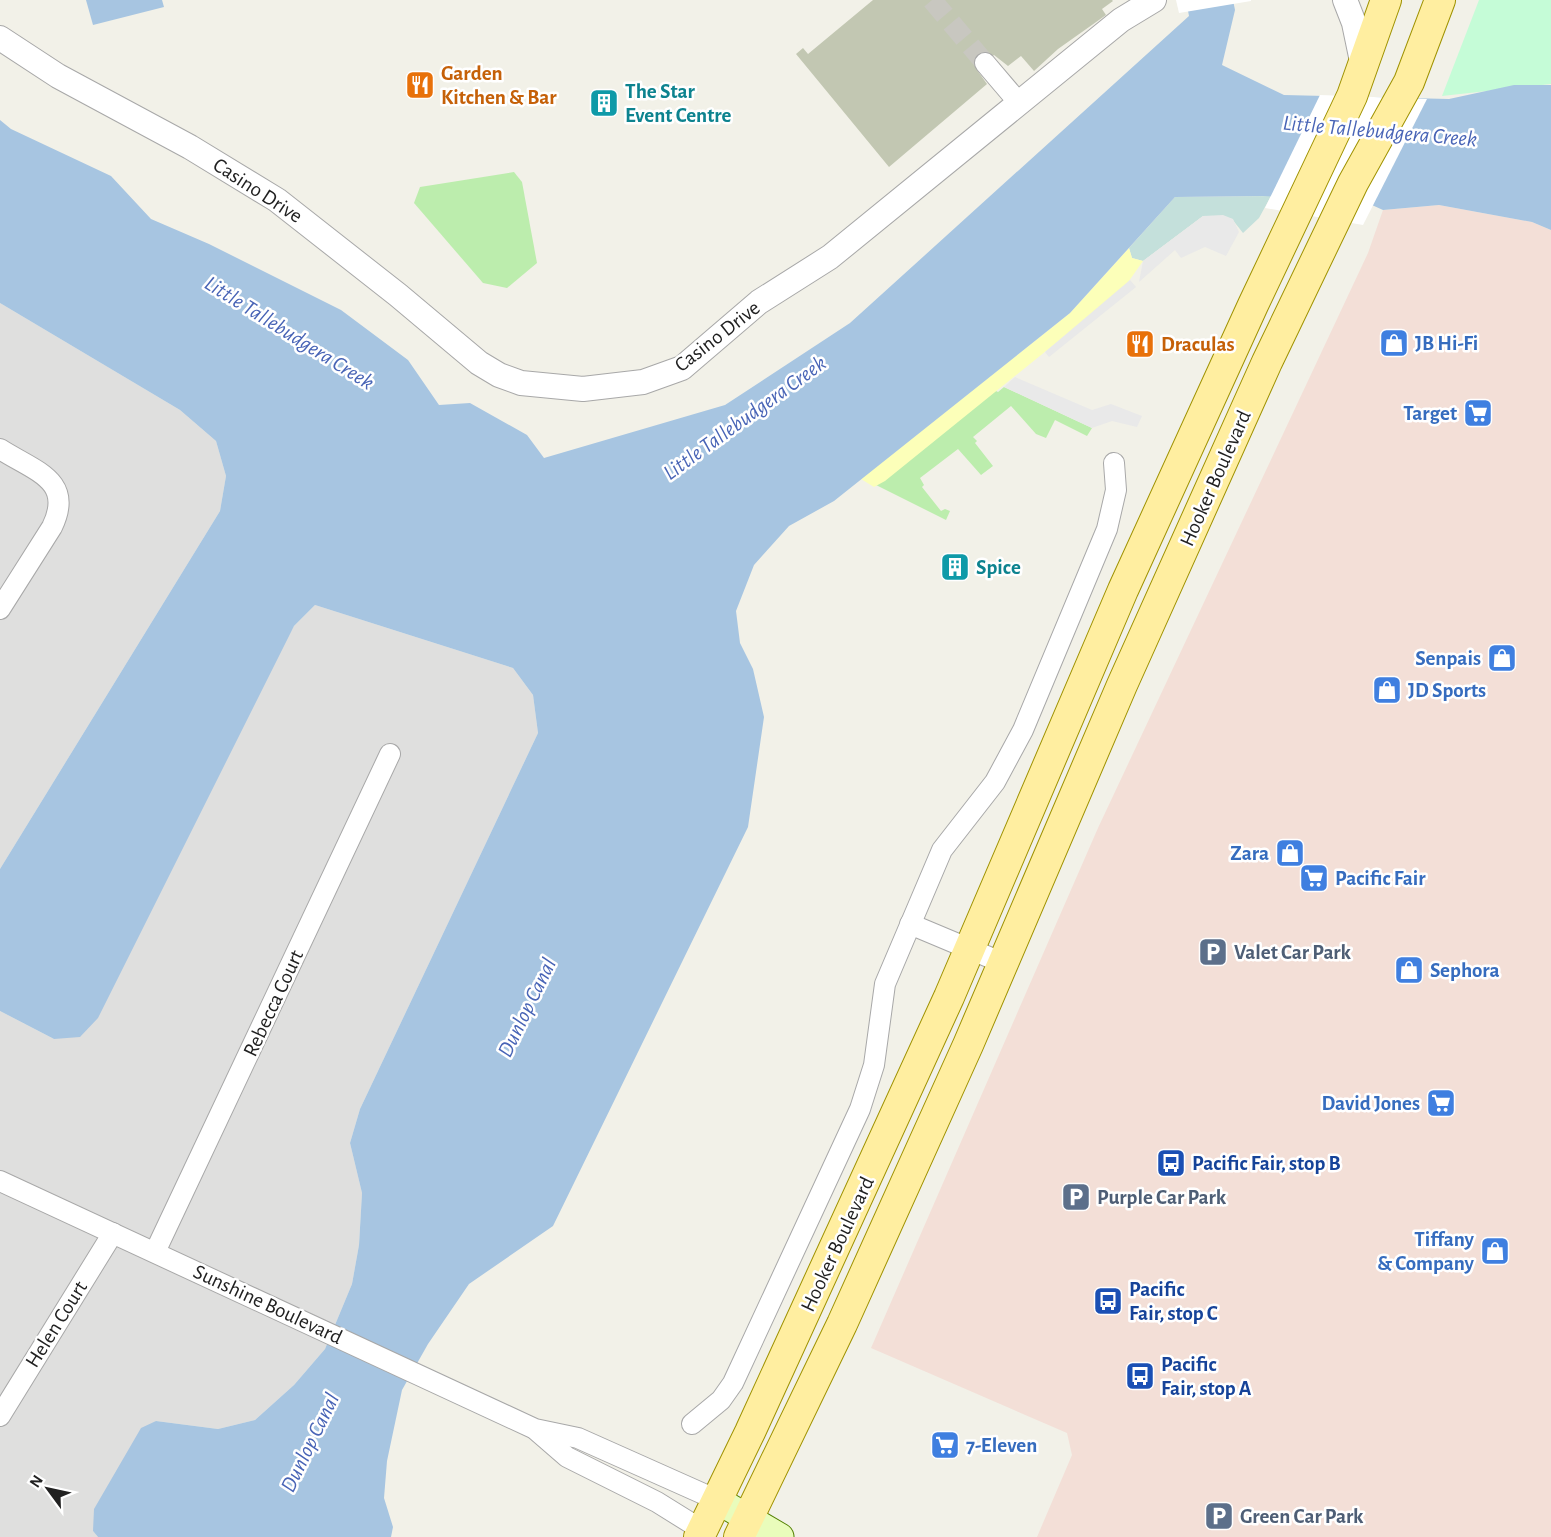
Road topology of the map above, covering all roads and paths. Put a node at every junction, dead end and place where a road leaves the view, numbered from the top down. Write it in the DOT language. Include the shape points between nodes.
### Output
graph roads {
  1 [pos="1154,0"];
  2 [pos="1345,0"];
  3 [pos="1440,0"];
  4 [pos="1385,1"];
  5 [pos="0,38"];
  6 [pos="985,63"];
  7 [pos="1363,66"];
  8 [pos="1019,103"];
  9 [pos="0,449"];
  10 [pos="1114,463"];
  11 [pos="0,609"];
  12 [pos="390,754"];
  13 [pos="910,924"];
  14 [pos="969,949"];
  15 [pos="1003,963"];
  16 [pos="0,1182"];
  17 [pos="113,1233"];
  18 [pos="156,1252"];
  19 [pos="0,1416"];
  20 [pos="693,1424"];
  21 [pos="535,1429"];
  22 [pos="717,1500"];
  23 [pos="744,1527"];
  24 [pos="704,1535"];
  25 [pos="780,1537"];
  1 -- 8 [label="street, Casino Drive" via="1121,20"];
  2 -- 7 [label="street"];
  3 -- 15 [label="main road, Hooker Boulevard" via="1424,48 1335,220 1159,601"];
  4 -- 7 [label="main road, Hooker Boulevard"];
  5 -- 8 [label="street, Casino Drive" via="58,76 278,200 479,363 521,383 552,387 643,382 682,368 759,302 830,257"];
  6 -- 8 [label="street"];
  7 -- 14 [label="main road, Hooker Boulevard" via="1119,601"];
  9 -- 11 [label="street" via="56,486 61,500 52,527"];
  10 -- 13 [label="street, Hooker Boulevard" via="1116,490 1107,529 1023,730 995,782 942,850"];
  12 -- 18 [label="street, Rebecca Court"];
  13 -- 14 [label="street"];
  13 -- 20 [label="street, Hooker Boulevard" via="885,984 874,1065 860,1109 733,1383 721,1401"];
  14 -- 15 [label="street"];
  14 -- 22 [label="main road, Hooker Boulevard" via="880,1152"];
  15 -- 23 [label="main road, Hooker Boulevard" via="847,1314"];
  16 -- 17 [label="street, Sunshine Boulevard"];
  17 -- 18 [label="street, Sunshine Boulevard"];
  17 -- 19 [label="street, Helen Court"];
  18 -- 21 [label="street, Sunshine Boulevard"];
  21 -- 22 [label="street, Sunshine Boulevard" via="578,1438"];
  21 -- 24 [label="street, Sunshine Boulevard" via="567,1457 657,1502"];
  22 -- 23 [label="main road, Sunshine Boulevard"];
  22 -- 24 [label="main road, Hooker Boulevard"];
  23 -- 25 [label="main road, Sunshine Boulevard"];
}
